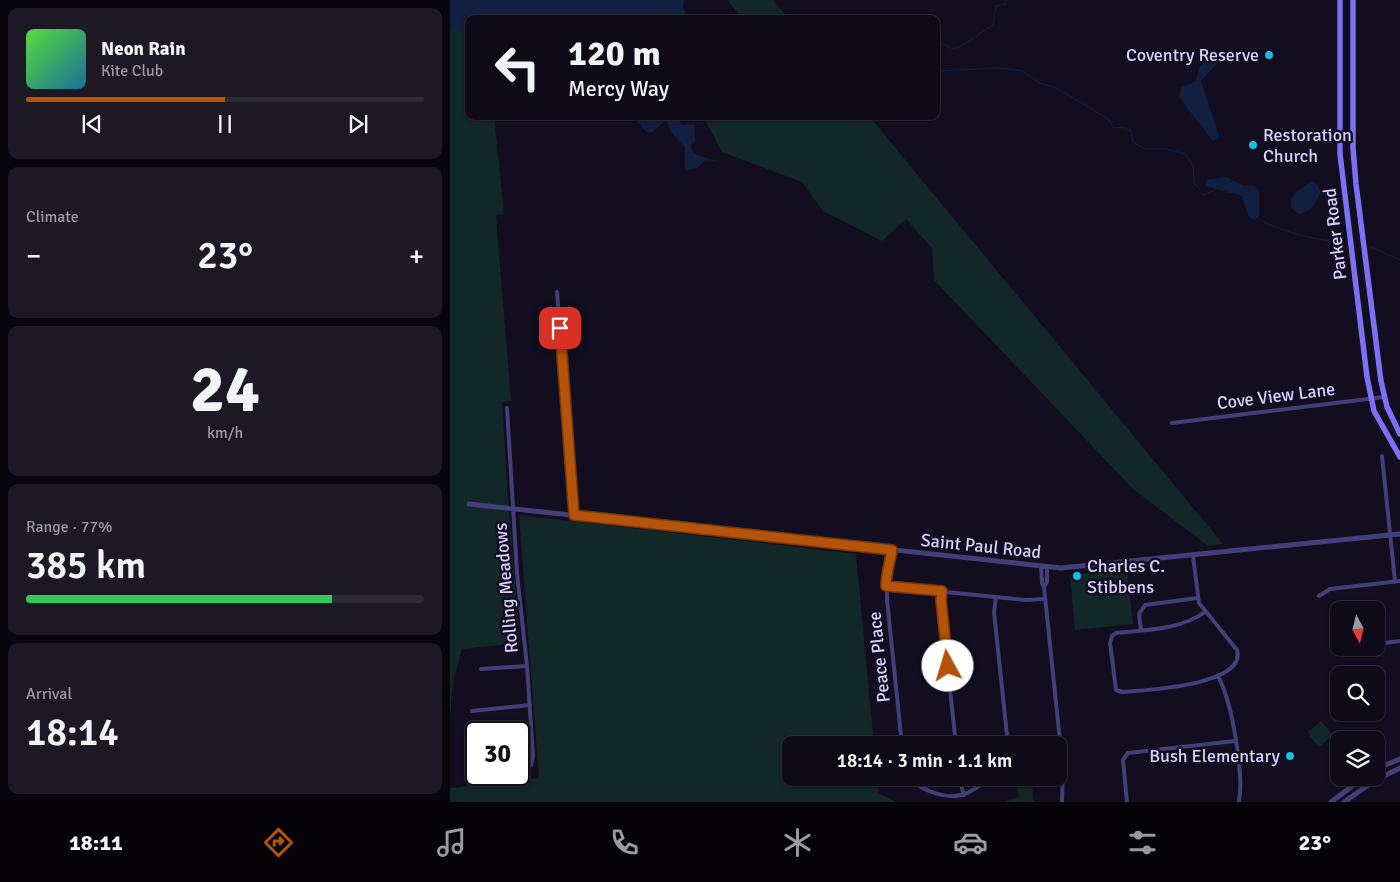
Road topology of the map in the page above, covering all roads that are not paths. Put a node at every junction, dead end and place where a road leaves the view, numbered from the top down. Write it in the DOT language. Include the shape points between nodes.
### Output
graph roads {
  1 [pos="1340,0"];
  2 [pos="1353,0"];
  3 [pos="557,292"];
  4 [pos="1384,396"];
  5 [pos="1370,398"];
  6 [pos="507,408"];
  7 [pos="1172,424"];
  8 [pos="1400,434"];
  9 [pos="1382,456"];
  10 [pos="1400,457"];
  11 [pos="469,504"];
  12 [pos="514,509"];
  13 [pos="574,515"];
  14 [pos="1400,534"];
  15 [pos="1390,535"];
  16 [pos="889,550"];
  17 [pos="1193,556"];
  18 [pos="1044,567"];
  19 [pos="1398,581"];
  20 [pos="886,586"];
  21 [pos="942,591"];
  22 [pos="1319,596"];
  23 [pos="996,597"];
  24 [pos="1197,598"];
  25 [pos="1045,599"];
  26 [pos="1205,612"];
  27 [pos="1141,630"];
  28 [pos="1400,641"];
  29 [pos="1385,643"];
  30 [pos="527,666"];
  31 [pos="481,670"];
  32 [pos="1218,676"];
  33 [pos="530,705"];
  34 [pos="472,710"];
  35 [pos="901,736"];
  36 [pos="955,736"];
  37 [pos="1007,736"];
  38 [pos="1058,736"];
  39 [pos="1235,741"];
  40 [pos="1400,759"];
  41 [pos="530,765"];
  42 [pos="1385,765"];
  43 [pos="1400,768"];
  44 [pos="924,786"];
  45 [pos="961,786"];
  46 [pos="980,786"];
  47 [pos="1062,786"];
  48 [pos="1352,786"];
  49 [pos="964,795"];
  50 [pos="1062,802"];
  51 [pos="1127,802"];
  52 [pos="1239,802"];
  53 [pos="1331,802"];
  54 [pos="1344,802"];
  1 -- 5 [label="main road, Parker Road" via="1340,154"];
  2 -- 4 [label="main road, Parker Road" via="1352,123 1356,184"];
  3 -- 13 [label="street"];
  4 -- 5 [label="street, Cove View Lane"];
  4 -- 8 [label="main road, Parker Road"];
  5 -- 7 [label="street, Cove View Lane"];
  5 -- 10 [label="main road, Parker Road" via="1380,425"];
  6 -- 12 [label="street, Rolling Meadows"];
  9 -- 15 [label="street"];
  11 -- 12 [label="street, Saint Paul Road"];
  12 -- 13 [label="street, Saint Paul Road"];
  12 -- 30 [label="street, Rolling Meadows"];
  13 -- 16 [label="street, Saint Paul Road"];
  14 -- 15 [label="street, Saint Paul Road"];
  15 -- 17 [label="street, Saint Paul Road"];
  15 -- 19 [label="street"];
  16 -- 18 [label="street, Saint Paul Road"];
  16 -- 20 [label="street, Peace Place"];
  17 -- 18 [label="street, Saint Paul Road" via="1076,568"];
  17 -- 24 [label="street"];
  18 -- 25 [label="street"];
  19 -- 22 [label="street" via="1330,589"];
  20 -- 21 [label="street"];
  20 -- 35 [label="street, Peace Place"];
  21 -- 23 [label="street"];
  21 -- 36 [label="street"];
  23 -- 25 [label="street"];
  23 -- 37 [label="street" via="994,612"];
  24 -- 26 [label="street"];
  24 -- 27 [label="street" via="1145,605 1140,614"];
  25 -- 38 [label="street"];
  26 -- 27 [label="street" via="1185,624"];
  26 -- 32 [label="street" via="1238,654 1236,663"];
  27 -- 32 [label="street" via="1116,633 1110,638 1114,686 1118,691 1198,684"];
  28 -- 29 [label="street"];
  30 -- 31 [label="street"];
  30 -- 33 [label="street, Rolling Meadows"];
  32 -- 39 [label="street" via="1229,700"];
  33 -- 34 [label="street"];
  33 -- 41 [label="street, Rolling Meadows" via="534,756"];
  39 -- 51 [label="street" via="1128,753 1123,760"];
  39 -- 52 [label="street"];
  40 -- 42 [label="street"];
  43 -- 54 [label="street"];
  44 -- 49 [label="street" via="942,795"];
  45 -- 49 [label="street"];
  46 -- 49 [label="street"];
  47 -- 50 [label="street"];
  48 -- 53 [label="street"];
}
